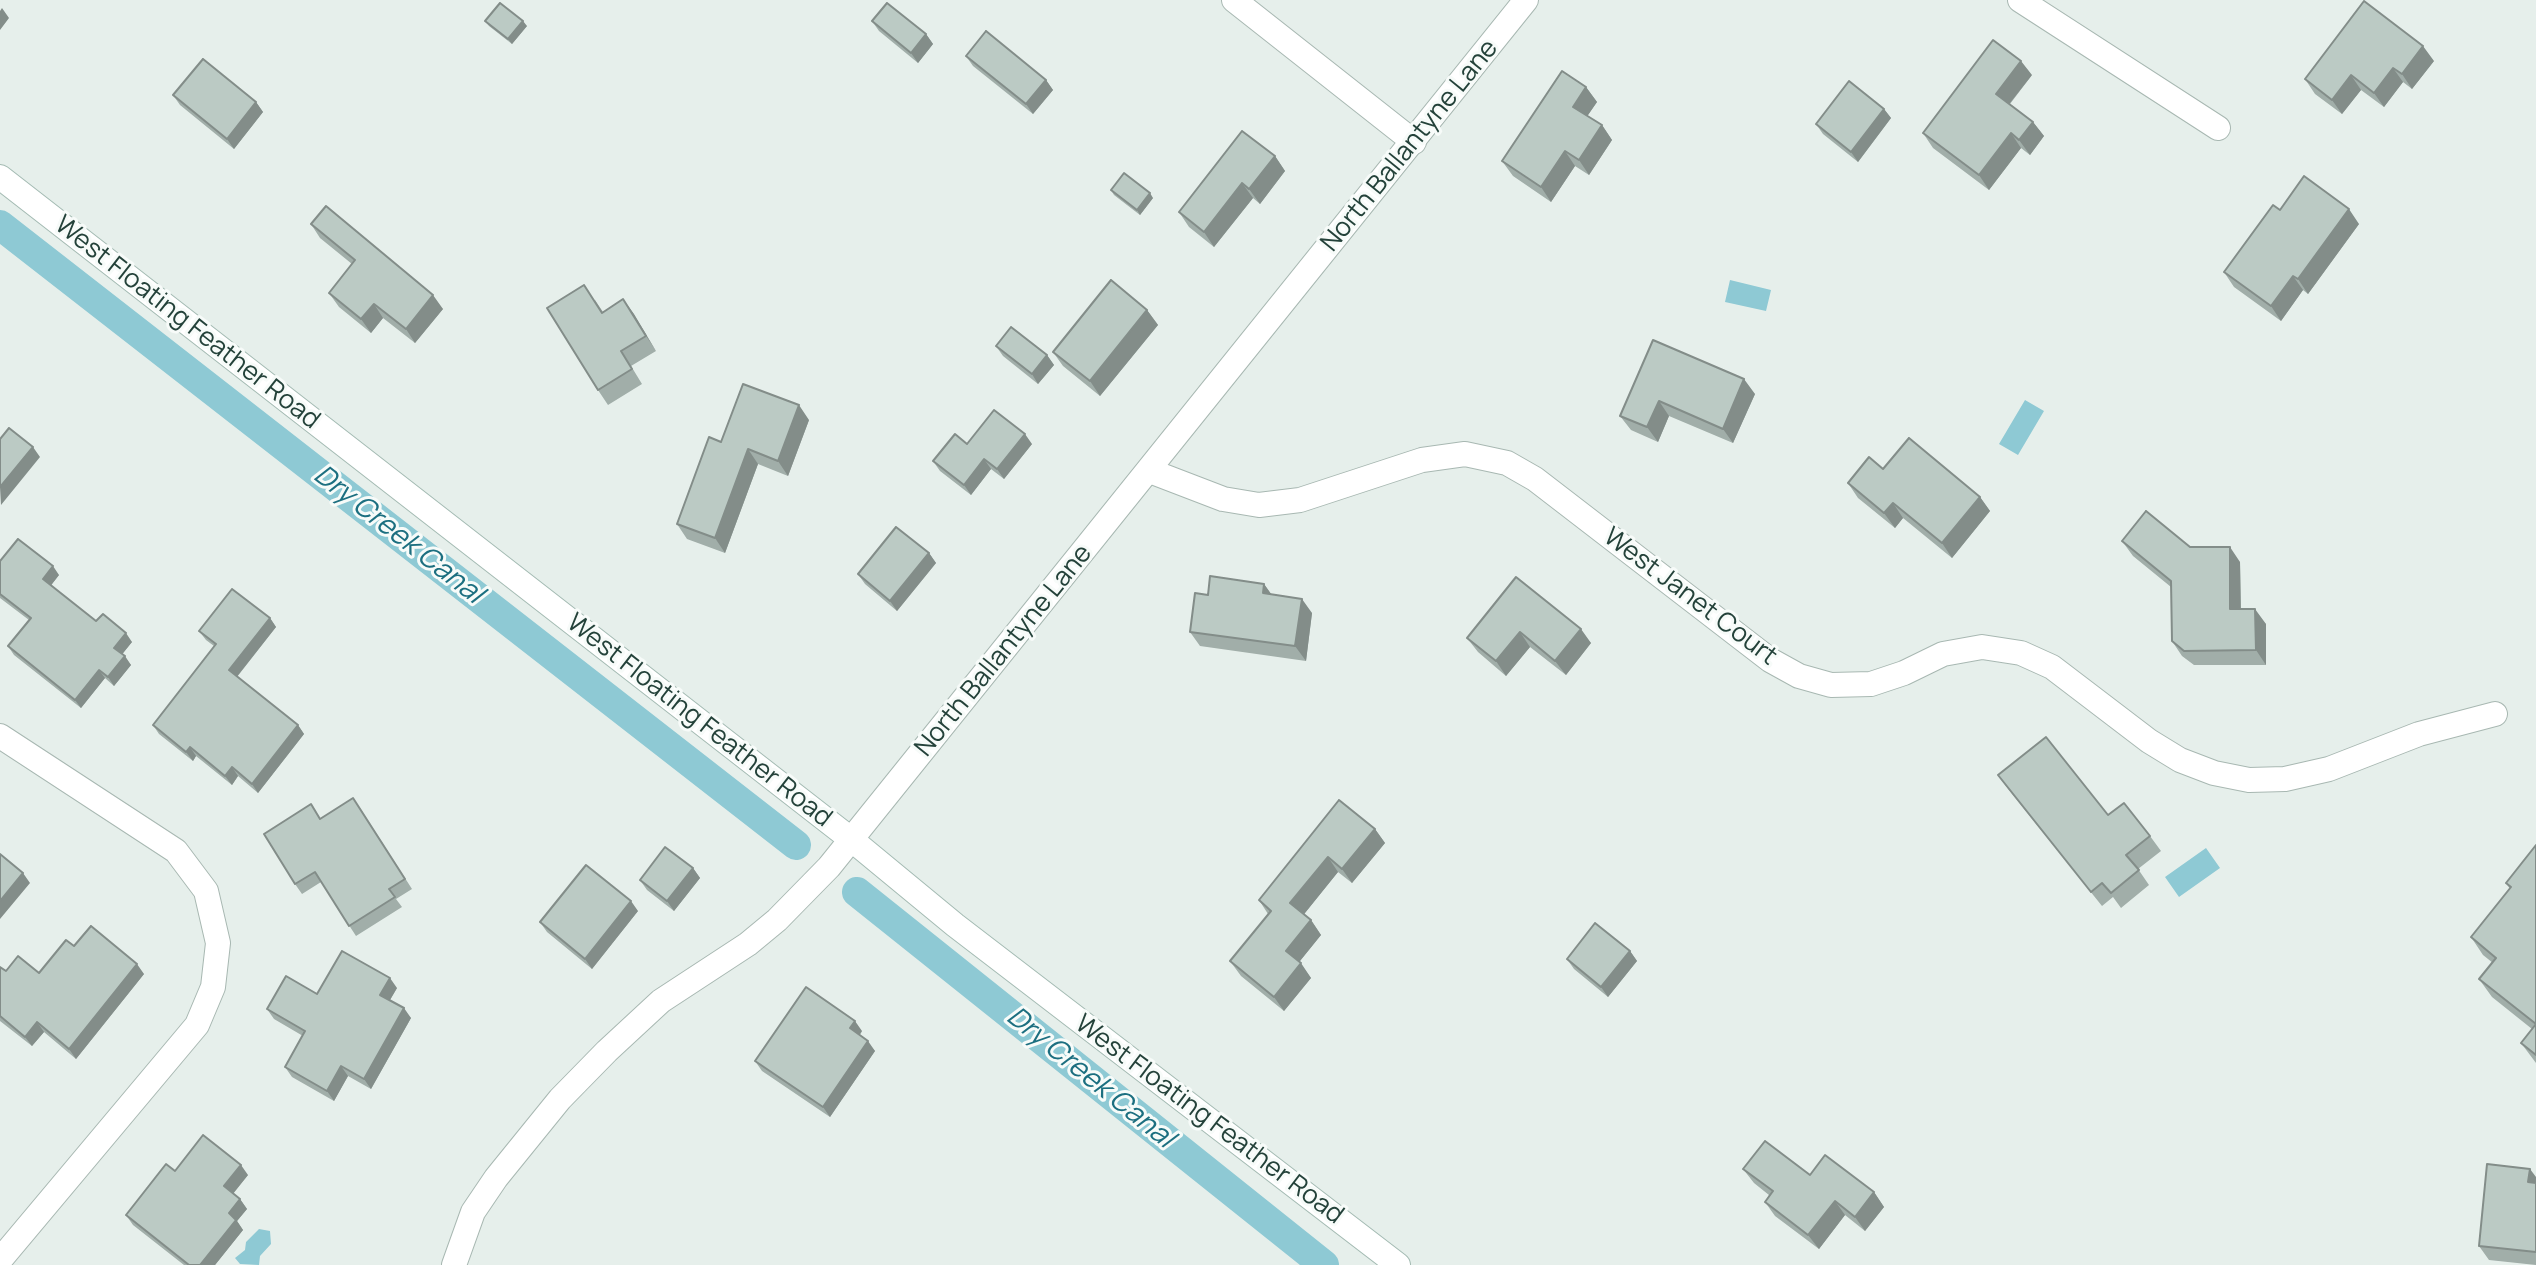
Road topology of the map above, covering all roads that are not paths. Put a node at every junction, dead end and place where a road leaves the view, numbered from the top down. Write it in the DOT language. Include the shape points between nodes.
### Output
graph roads {
  1 [pos="1234,0"];
  2 [pos="1526,0"];
  3 [pos="2020,0"];
  4 [pos="2218,128"];
  5 [pos="1414,142"];
  6 [pos="0,177"];
  7 [pos="1150,471"];
  8 [pos="2495,714"];
  9 [pos="0,736"];
  10 [pos="852,840"];
  11 [pos="8,1260"];
  12 [pos="454,1265"];
  13 [pos="1398,1265"];
  1 -- 5 [label="street"];
  2 -- 5 [label="street, North Ballantyne Lane"];
  3 -- 4 [label="street"];
  5 -- 7 [label="street, North Ballantyne Lane"];
  6 -- 10 [label="street, West Floating Feather Road"];
  7 -- 8 [label="street, West Janet Court" via="1223,499 1259,505 1300,500 1422,460 1465,454 1507,463 1770,660 1799,676 1831,685 1871,684 1943,654 1982,647 2021,653 2052,667 2170,754 2214,773 2249,780 2329,769 2419,734"];
  7 -- 10 [label="street, North Ballantyne Lane"];
  9 -- 11 [label="street" via="176,851 206,891 218,943 213,987 197,1025"];
  10 -- 12 [label="street, North Ballantyne Lane" via="777,920 661,1001 560,1099 473,1212"];
  10 -- 13 [label="street, West Floating Feather Road"];
}
